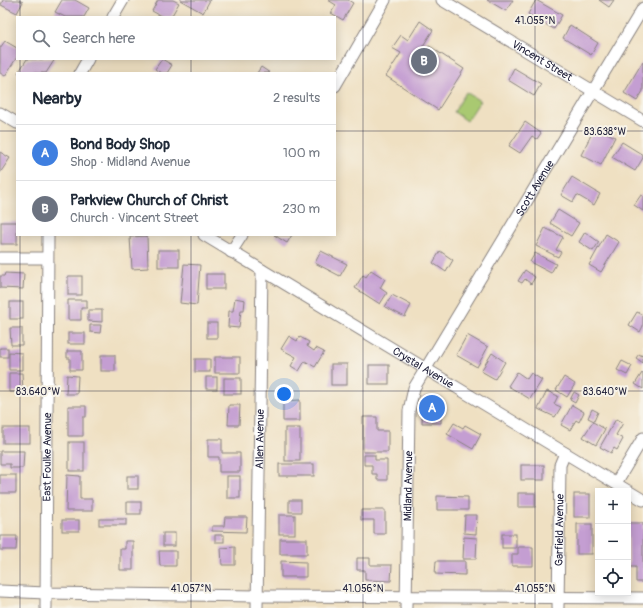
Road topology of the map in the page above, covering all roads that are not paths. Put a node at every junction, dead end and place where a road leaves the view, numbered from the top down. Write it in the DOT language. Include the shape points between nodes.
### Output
graph roads {
  1 [pos="123,0"];
  2 [pos="385,0"];
  3 [pos="442,0"];
  4 [pos="643,8"];
  5 [pos="114,16"];
  6 [pos="87,60"];
  7 [pos="81,72"];
  8 [pos="336,84"];
  9 [pos="594,91"];
  10 [pos="0,113"];
  11 [pos="643,121"];
  12 [pos="16,122"];
  13 [pos="48,236"];
  14 [pos="206,236"];
  15 [pos="241,236"];
  16 [pos="232,252"];
  17 [pos="0,258"];
  18 [pos="47,258"];
  19 [pos="262,270"];
  20 [pos="424,368"];
  21 [pos="643,438"];
  22 [pos="565,453"];
  23 [pos="616,483"];
  24 [pos="643,500"];
  25 [pos="0,591"];
  26 [pos="46,593"];
  27 [pos="257,596"];
  28 [pos="643,598"];
  29 [pos="406,603"];
  30 [pos="558,603"];
  31 [pos="46,608"];
  32 [pos="257,608"];
  1 -- 5 [label="street"];
  2 -- 8 [label="street"];
  3 -- 9 [label="street, Vincent Street"];
  4 -- 9 [label="street, Scott Avenue"];
  6 -- 7 [label="street"];
  9 -- 11 [label="street, Vincent Street"];
  9 -- 20 [label="street, Scott Avenue"];
  10 -- 12 [label="street"];
  13 -- 18 [label="street, East Foulke Avenue"];
  14 -- 16 [label="street, Crystal Avenue"];
  15 -- 16 [label="street"];
  16 -- 19 [label="street, Crystal Avenue"];
  17 -- 18 [label="street"];
  18 -- 26 [label="street, East Foulke Avenue"];
  19 -- 20 [label="street, Crystal Avenue"];
  19 -- 27 [label="street, Allen Avenue"];
  20 -- 22 [label="street, Crystal Avenue"];
  20 -- 29 [label="street, Midland Avenue" via="410,397 408,411"];
  21 -- 23 [label="street"];
  22 -- 23 [label="street, Crystal Avenue"];
  22 -- 30 [label="street, Garfield Avenue" via="560,466"];
  23 -- 24 [label="street, Crystal Avenue"];
  25 -- 26 [label="street"];
  26 -- 27 [label="street"];
  26 -- 31 [label="street, East Foulke Avenue"];
  27 -- 29 [label="street"];
  27 -- 32 [label="street, Allen Avenue"];
  28 -- 30 [label="street"];
  29 -- 30 [label="street"];
}
